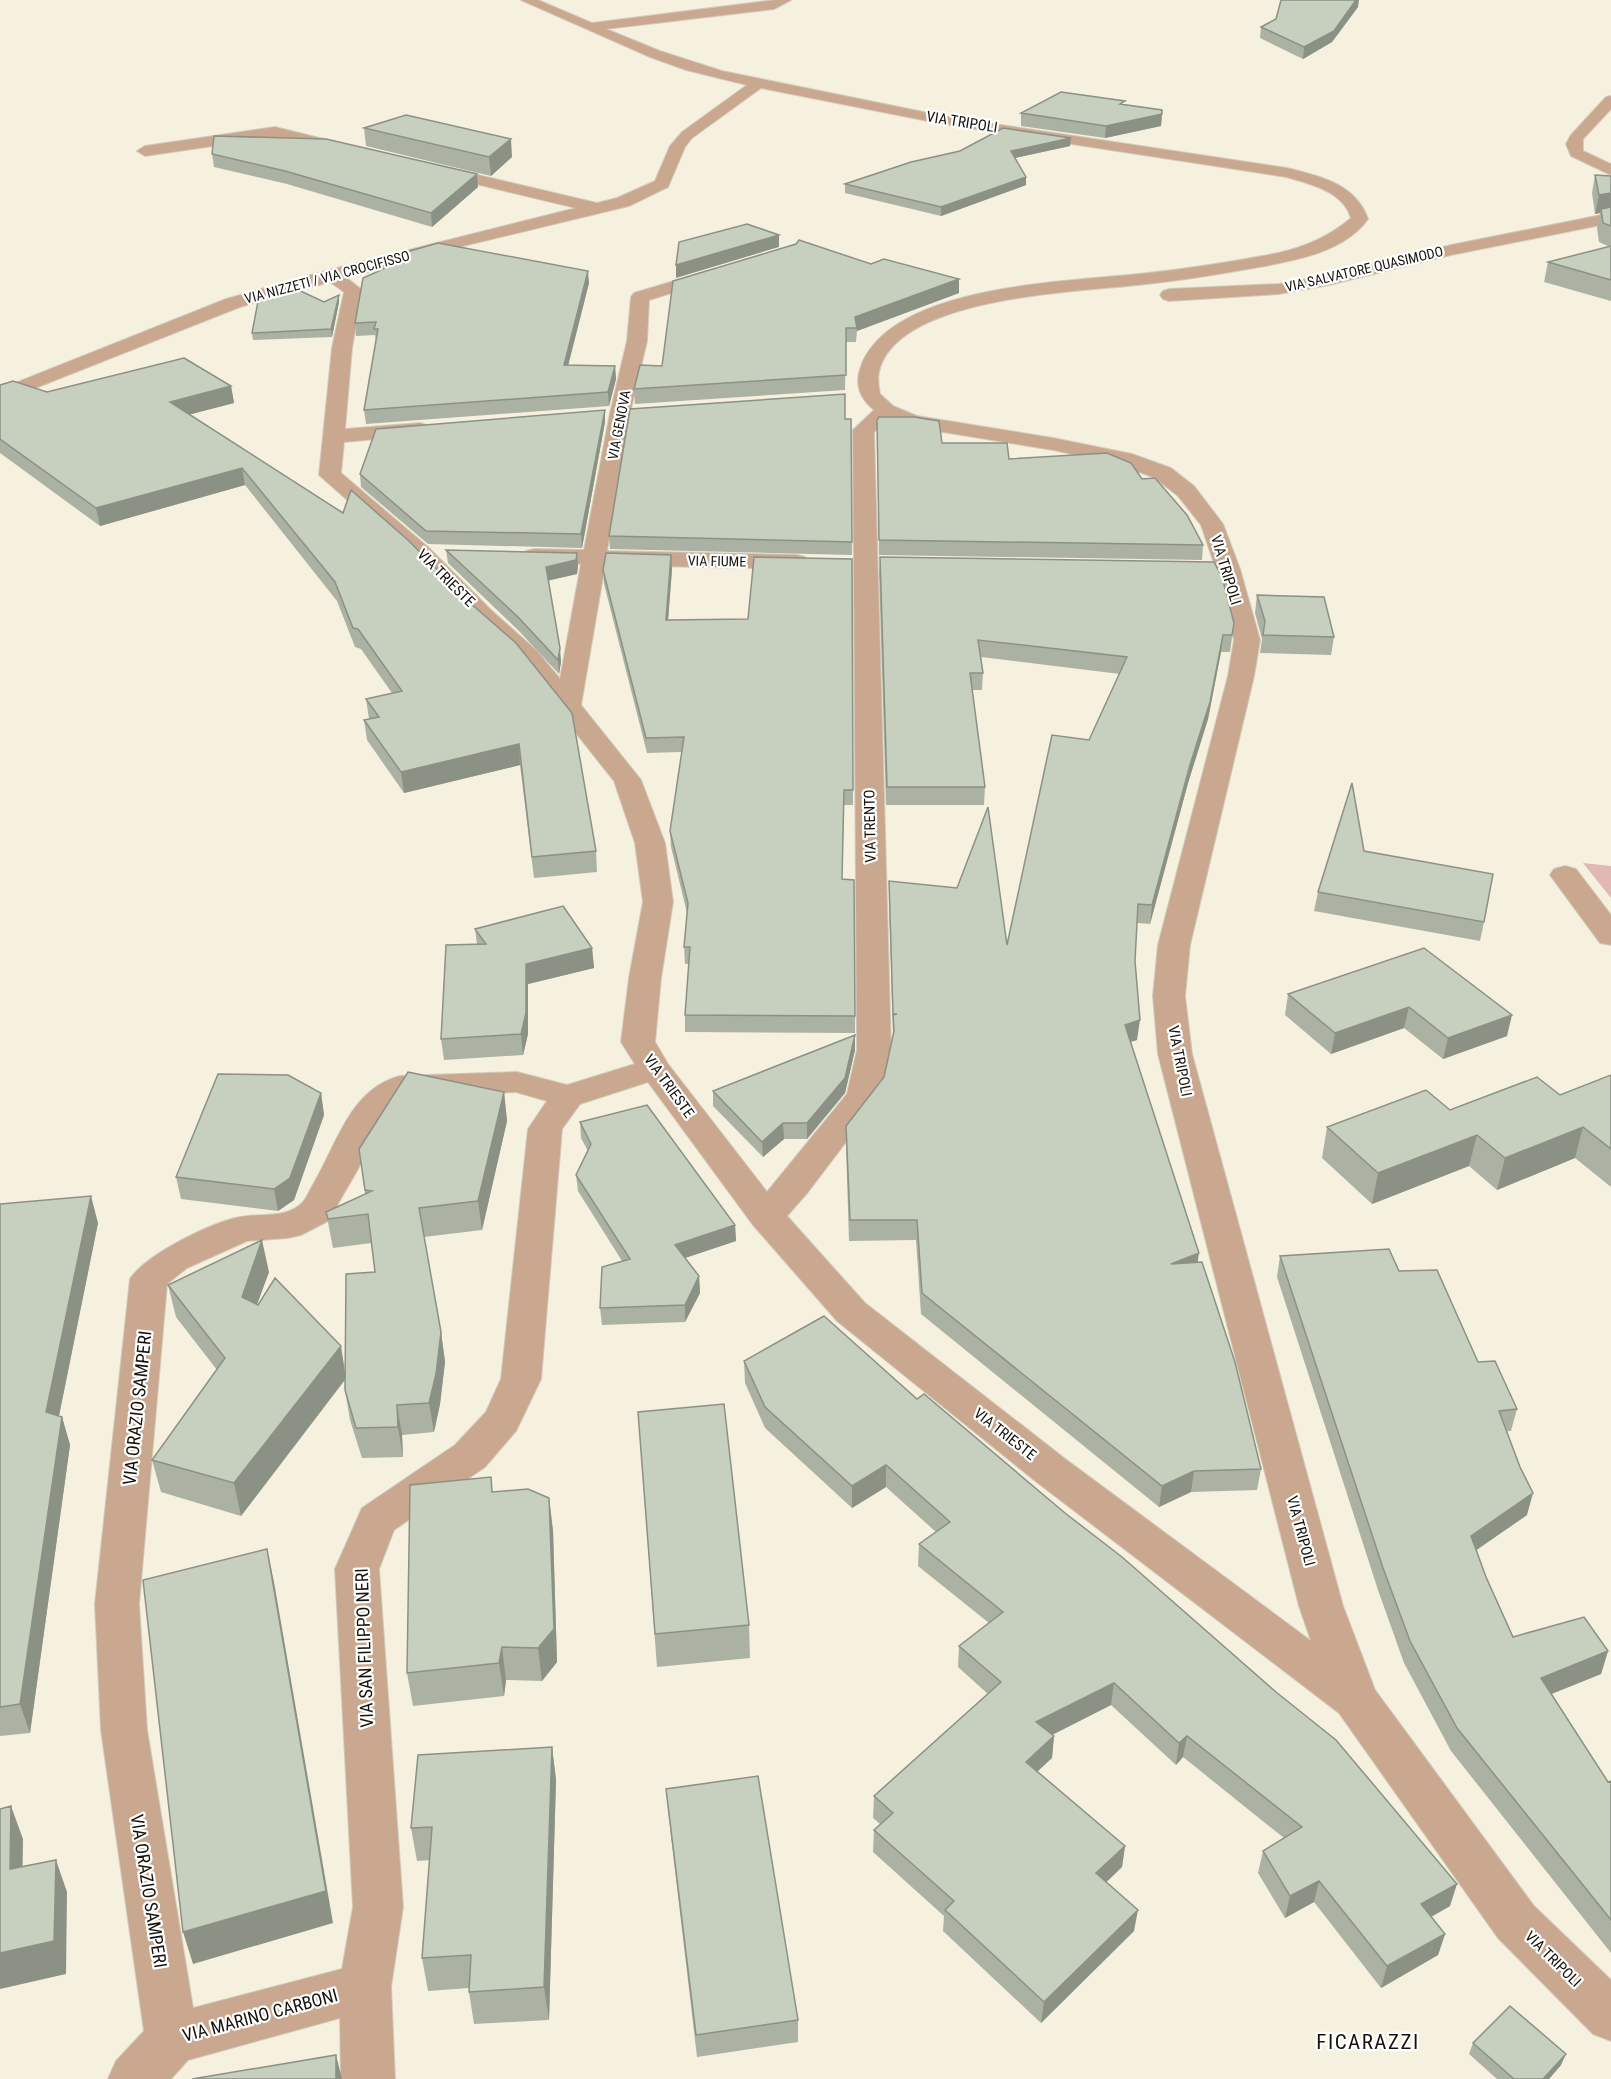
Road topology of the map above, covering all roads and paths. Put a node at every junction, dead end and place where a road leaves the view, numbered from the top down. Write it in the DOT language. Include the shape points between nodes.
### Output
graph roads {
  1 [pos="527,0"];
  2 [pos="785,0"];
  3 [pos="683,15"];
  4 [pos="639,28"];
  5 [pos="601,30"];
  6 [pos="642,47"];
  7 [pos="758,83"];
  8 [pos="1611,100"];
  9 [pos="145,151"];
  10 [pos="368,154"];
  11 [pos="414,165"];
  12 [pos="1611,170"];
  13 [pos="597,209"];
  14 [pos="1611,218"];
  15 [pos="735,267"];
  16 [pos="331,275"];
  17 [pos="1042,291"];
  18 [pos="0,396"];
  19 [pos="868,401"];
  20 [pos="644,411"];
  21 [pos="620,413"];
  22 [pos="596,415"];
  23 [pos="442,427"];
  24 [pos="335,436"];
  25 [pos="421,553"];
  26 [pos="456,554"];
  27 [pos="514,556"];
  28 [pos="595,558"];
  29 [pos="819,563"];
  30 [pos="568,706"];
  31 [pos="1565,875"];
  32 [pos="1611,936"];
  33 [pos="654,1069"];
  34 [pos="568,1096"];
  35 [pos="766,1216"];
  36 [pos="1355,1700"];
  37 [pos="365,1987"];
  38 [pos="1611,2016"];
  39 [pos="172,2039"];
  40 [pos="135,2079"];
  41 [pos="368,2079"];
  1 -- 5 [label="street"];
  2 -- 3 [label="street" via="774,5"];
  3 -- 4 [label="street"];
  3 -- 5 [label="street"];
  4 -- 5 [label="street"];
  4 -- 6 [label="street" via="637,38"];
  5 -- 6 [label="street"];
  6 -- 7 [label="street" via="691,67"];
  7 -- 13 [label="street, VIA NIZZETI / VIA CROCIFISSO" via="687,135 678,146 662,184"];
  7 -- 17 [label="street, VIA TRIPOLI" via="948,121 1260,166 1338,190 1359,211 1360,219 1348,231 1326,244 1286,257 1222,269"];
  8 -- 12 [label="street" via="1574,144 1576,153"];
  9 -- 10 [label="street" via="275,132"];
  11 -- 13 [label="street"];
  13 -- 16 [label="street, VIA NIZZETI / VIA CROCIFISSO"];
  14 -- 17 [label="street, VIA SALVATORE QUASIMODO" via="1484,242 1279,289 1090,299"];
  15 -- 21 [label="street, VIA GENOVA" via="639,297 637,341"];
  16 -- 18 [label="street, VIA NIZZETI / VIA CROCIFISSO" via="233,303"];
  16 -- 24 [label="street, VIA TRIESTE" via="352,290 342,348"];
  17 -- 19 [label="street, VIA TRIPOLI" via="952,307 894,334 877,352 868,377"];
  19 -- 35 [label="street, VIA TRENTO" via="863,430 874,1050 864,1096"];
  19 -- 36 [label="street, VIA TRIPOLI" via="912,421 1124,459 1162,473 1186,491 1212,525 1217,569 1246,640 1241,676 1174,945 1169,996 1175,1054 1321,1606"];
  20 -- 21 [label="street"];
  21 -- 22 [label="street"];
  21 -- 28 [label="street, VIA GENOVA"];
  23 -- 24 [label="street"];
  24 -- 25 [label="street, VIA TRIESTE" via="330,475"];
  25 -- 26 [label="street"];
  25 -- 30 [label="street, VIA TRIESTE" via="528,656"];
  27 -- 28 [label="street, VIA FIUME"];
  28 -- 29 [label="street, VIA FIUME"];
  28 -- 30 [label="street, VIA GENOVA"];
  30 -- 33 [label="street, VIA TRIESTE" via="627,780 650,843 658,902 638,1042"];
  31 -- 32 [label="street"];
  33 -- 34 [label="street"];
  33 -- 35 [label="street, VIA TRIESTE"];
  34 -- 37 [label="street, VIA SAN FILIPPO NERI" via="546,1129 521,1379 502,1420 470,1456 376,1520 357,1569 378,1907"];
  34 -- 39 [label="street, VIA ORAZIO SAMPERI" via="517,1082 400,1087 366,1114 315,1212 288,1226 242,1229 174,1258 149,1279 117,1604 124,1730"];
  35 -- 36 [label="street, VIA TRIESTE" via="851,1312 1049,1469"];
  36 -- 38 [label="street, VIA TRIPOLI" via="1516,1922"];
  37 -- 39 [label="street, VIA MARINO CARBONI"];
  37 -- 41 [label="street, VIA SAN FILIPPO NERI"];
  39 -- 40 [label="street, VIA MARINO CARBONI"];
}
